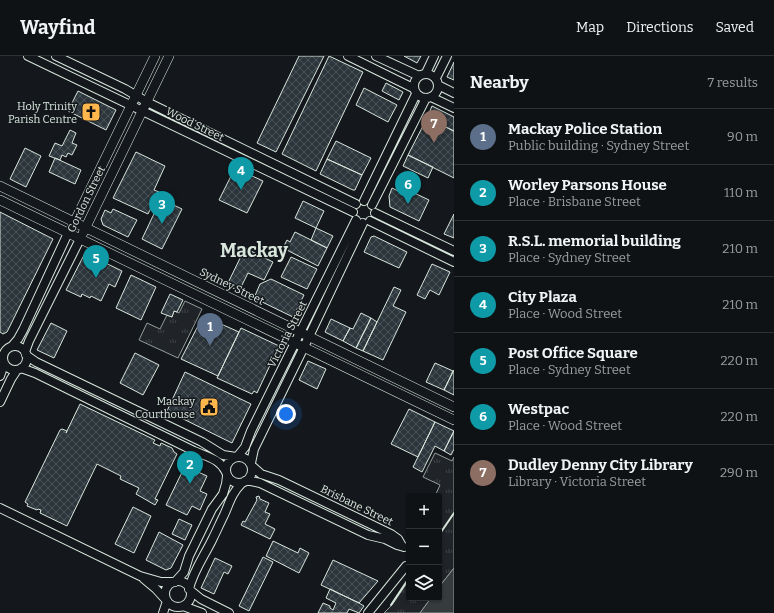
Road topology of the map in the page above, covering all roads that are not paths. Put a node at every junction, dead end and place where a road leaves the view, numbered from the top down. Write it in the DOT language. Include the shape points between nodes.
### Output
graph roads {
  1 [pos="28,56"];
  2 [pos="56,56"];
  3 [pos="155,56"];
  4 [pos="169,56"];
  5 [pos="348,56"];
  6 [pos="376,56"];
  7 [pos="434,56"];
  8 [pos="447,56"];
  9 [pos="422,74"];
  10 [pos="437,82"];
  11 [pos="415,91"];
  12 [pos="454,93"];
  13 [pos="136,96"];
  14 [pos="429,98"];
  15 [pos="147,102"];
  16 [pos="131,106"];
  17 [pos="454,108"];
  18 [pos="142,111"];
  19 [pos="0,186"];
  20 [pos="0,200"];
  21 [pos="360,202"];
  22 [pos="374,209"];
  23 [pos="360,219"];
  24 [pos="74,222"];
  25 [pos="86,228"];
  26 [pos="418,233"];
  27 [pos="68,234"];
  28 [pos="80,239"];
  29 [pos="414,242"];
  30 [pos="441,244"];
  31 [pos="454,251"];
  32 [pos="436,253"];
  33 [pos="454,262"];
  34 [pos="300,333"];
  35 [pos="309,337"];
  36 [pos="295,342"];
  37 [pos="0,345"];
  38 [pos="11,347"];
  39 [pos="304,347"];
  40 [pos="26,354"];
  41 [pos="2,360"];
  42 [pos="20,369"];
  43 [pos="0,376"];
  44 [pos="0,402"];
  45 [pos="454,408"];
  46 [pos="454,420"];
  47 [pos="236,457"];
  48 [pos="251,464"];
  49 [pos="227,474"];
  50 [pos="243,482"];
  51 [pos="0,508"];
  52 [pos="377,527"];
  53 [pos="374,536"];
  54 [pos="406,566"];
  55 [pos="140,576"];
  56 [pos="175,582"];
  57 [pos="190,590"];
  58 [pos="166,600"];
  59 [pos="180,608"];
  60 [pos="163,613"];
  61 [pos="202,613"];
  62 [pos="230,613"];
  63 [pos="368,613"];
  1 -- 16 [label="street, Wood Street"];
  2 -- 13 [label="street, Wood Street" via="125,88"];
  3 -- 13 [label="main road, Gordon Street"];
  4 -- 15 [label="main road, Gordon Street"];
  5 -- 11 [label="street"];
  6 -- 9 [label="street"];
  7 -- 9 [label="street"];
  8 -- 10 [label="street"];
  9 -- 10 [label="street" via="429,74"];
  9 -- 11 [label="street" via="414,81"];
  10 -- 12 [label="street"];
  10 -- 14 [label="street" via="436,92"];
  11 -- 14 [label="street" via="419,97"];
  11 -- 21 [label="street"];
  13 -- 15 [label="street, Wood Street"];
  13 -- 16 [label="main road, Gordon Street"];
  14 -- 17 [label="street"];
  14 -- 22 [label="street"];
  15 -- 18 [label="main road, Gordon Street"];
  15 -- 21 [label="street, Wood Street"];
  16 -- 18 [label="street, Wood Street"];
  16 -- 24 [label="main road, Gordon Street"];
  18 -- 23 [label="street, Wood Street"];
  18 -- 25 [label="main road, Gordon Street"];
  19 -- 24 [label="main road, Sydney Street"];
  20 -- 27 [label="main road"];
  21 -- 22 [label="street, Wood Street"];
  21 -- 23 [label="street"];
  22 -- 23 [label="street" via="374,216"];
  22 -- 26 [label="street"];
  23 -- 29 [label="street, Wood Street"];
  23 -- 34 [label="street, Victoria Street"];
  23 -- 35 [label="street, Victoria Street"];
  24 -- 25 [label="main road, Sydney Street"];
  24 -- 27 [label="main road, Gordon Street"];
  25 -- 28 [label="main road, Gordon Street"];
  25 -- 34 [label="main road, Sydney Street"];
  26 -- 29 [label="street"];
  26 -- 30 [label="street"];
  27 -- 28 [label="main road"];
  27 -- 38 [label="street, Gordon Street" via="23,330"];
  28 -- 36 [label="main road"];
  28 -- 40 [label="street, Gordon Street" via="29,341"];
  29 -- 32 [label="street, Wood Street"];
  30 -- 31 [label="street"];
  30 -- 32 [label="street"];
  32 -- 33 [label="street, Wood Street"];
  34 -- 35 [label="main road, Sydney Street"];
  34 -- 36 [label="street, Victoria Street"];
  35 -- 39 [label="street, Victoria Street"];
  35 -- 45 [label="main road, Sydney Street"];
  36 -- 39 [label="main road"];
  36 -- 47 [label="street, Victoria Street" via="246,445"];
  37 -- 38 [label="street"];
  38 -- 40 [label="street" via="20,347"];
  38 -- 41 [label="street" via="4,352"];
  39 -- 46 [label="main road"];
  39 -- 48 [label="street, Victoria Street" via="254,449"];
  40 -- 42 [label="street" via="26,363"];
  40 -- 47 [label="street" via="36,362 202,442 223,455"];
  41 -- 42 [label="street" via="10,370"];
  41 -- 43 [label="street"];
  42 -- 44 [label="street" via="11,379"];
  42 -- 49 [label="street" via="35,373 215,460"];
  47 -- 48 [label="street" via="245,457"];
  47 -- 49 [label="street" via="230,462"];
  48 -- 50 [label="street" via="250,476"];
  48 -- 52 [label="street, Brisbane Street" via="261,474 279,480"];
  49 -- 50 [label="street" via="233,482"];
  49 -- 56 [label="street" via="223,494 212,509 184,572"];
  50 -- 53 [label="street, Brisbane Street" via="249,480 260,483"];
  50 -- 57 [label="street" via="229,501 202,561 192,576"];
  51 -- 55 [label="street"];
  52 -- 53 [label="street" via="378,531"];
  52 -- 53 [label="street, Brisbane Street" via="395,536 403,546"];
  54 -- 63 [label="street"];
  55 -- 56 [label="street" via="160,582"];
  55 -- 58 [label="street"];
  56 -- 57 [label="street" via="184,583"];
  56 -- 58 [label="street" via="166,589"];
  57 -- 59 [label="street" via="190,598"];
  57 -- 62 [label="street" via="201,599"];
  58 -- 59 [label="street" via="172,606"];
  58 -- 60 [label="street"];
  59 -- 61 [label="street"];
}
